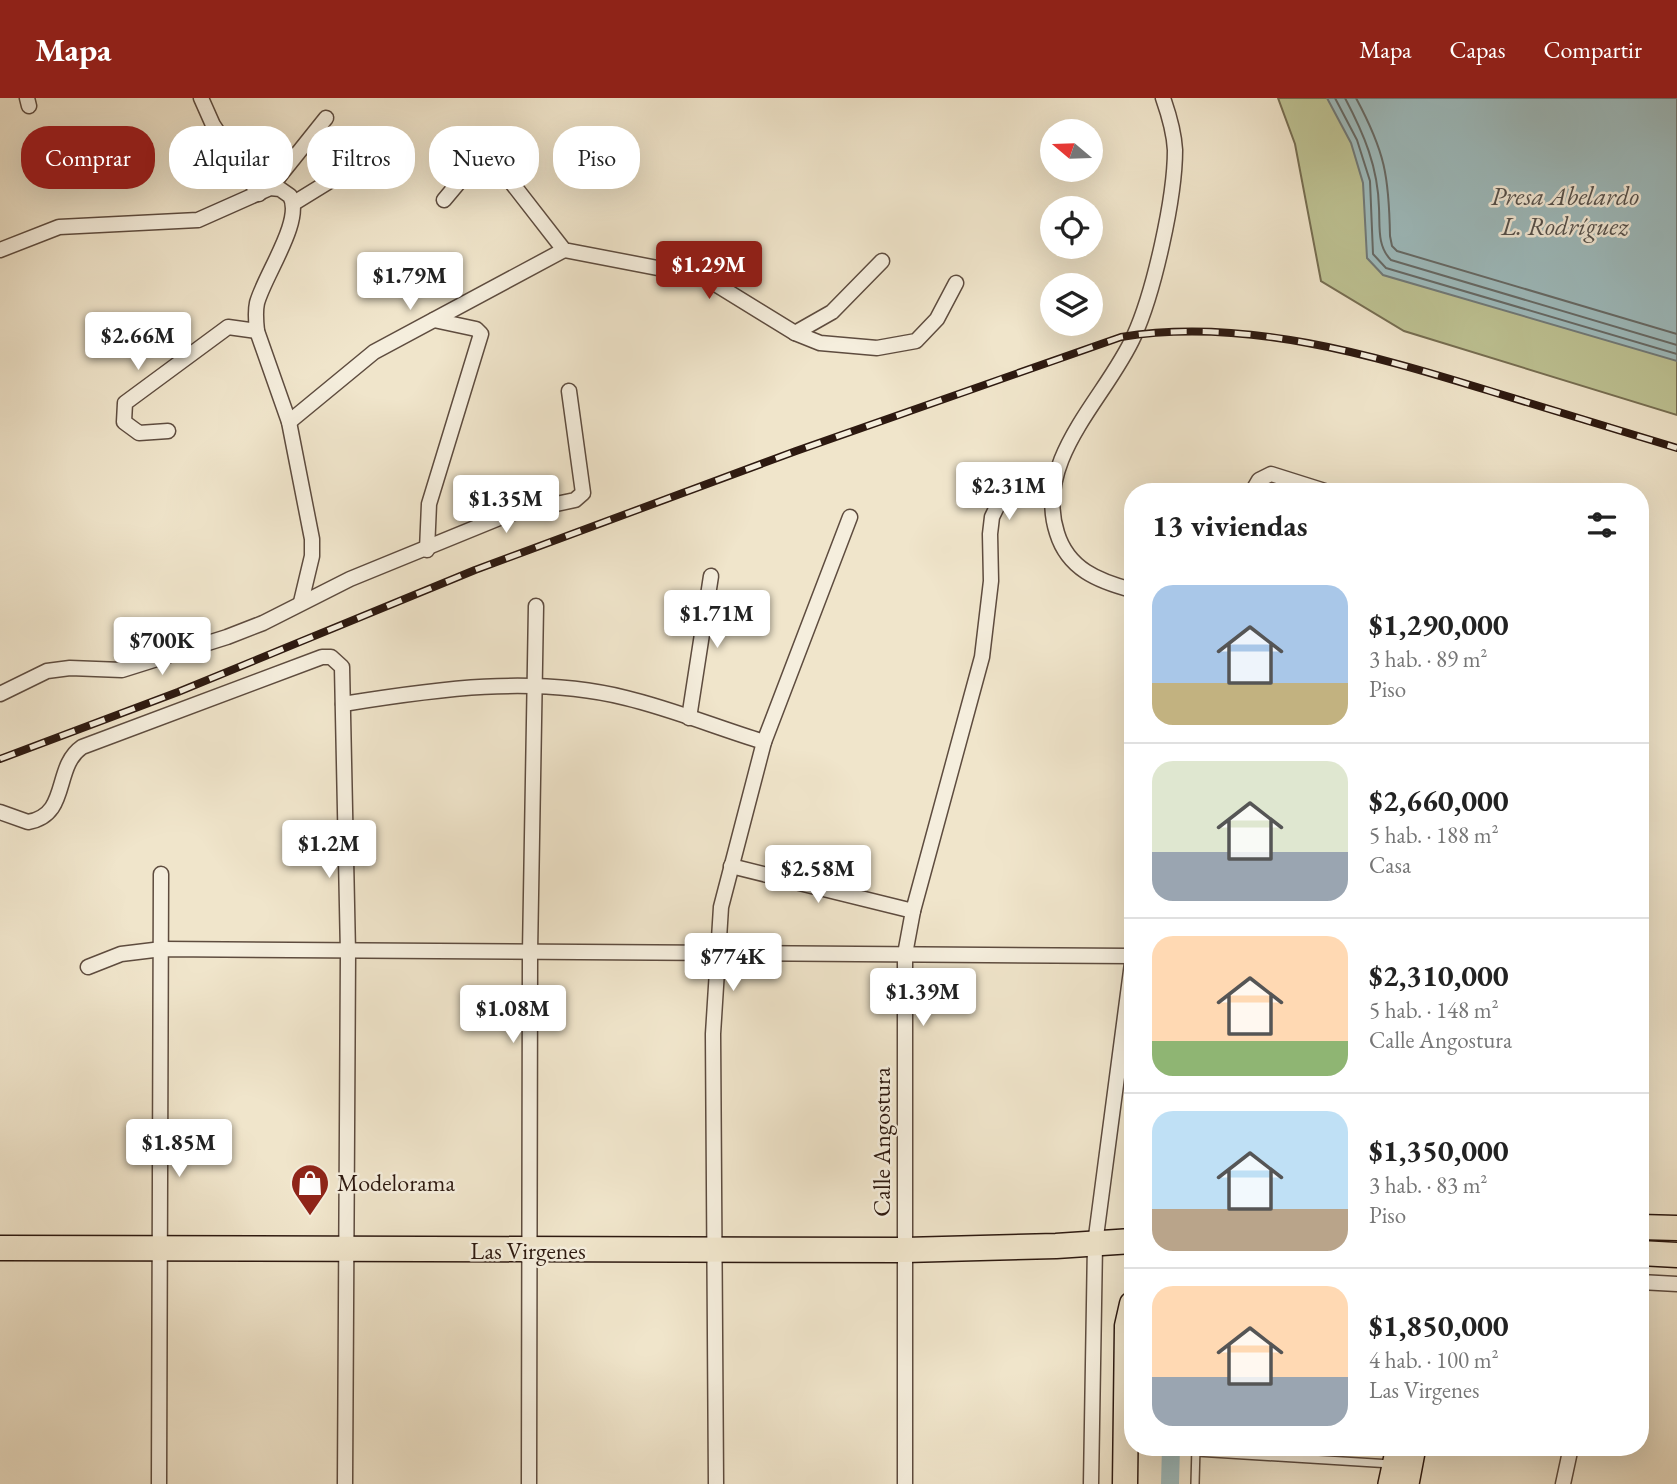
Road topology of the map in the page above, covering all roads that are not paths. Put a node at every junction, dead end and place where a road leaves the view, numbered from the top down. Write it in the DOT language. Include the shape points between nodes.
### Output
graph roads {
  1 [pos="201,98"];
  2 [pos="1163,98"];
  3 [pos="326,118"];
  4 [pos="317,189"];
  5 [pos="264,191"];
  6 [pos="444,200"];
  7 [pos="294,203"];
  8 [pos="0,250"];
  9 [pos="564,250"];
  10 [pos="882,261"];
  11 [pos="956,283"];
  12 [pos="434,320"];
  13 [pos="257,331"];
  14 [pos="794,333"];
  15 [pos="569,391"];
  16 [pos="289,422"];
  17 [pos="168,431"];
  18 [pos="1055,483"];
  19 [pos="1257,483"];
  20 [pos="1300,483"];
  21 [pos="850,517"];
  22 [pos="427,550"];
  23 [pos="711,576"];
  24 [pos="1124,587"];
  25 [pos="301,602"];
  26 [pos="536,606"];
  27 [pos="534,687"];
  28 [pos="0,694"];
  29 [pos="344,704"];
  30 [pos="689,718"];
  31 [pos="764,742"];
  32 [pos="0,812"];
  33 [pos="731,866"];
  34 [pos="161,874"];
  35 [pos="913,911"];
  36 [pos="162,949"];
  37 [pos="348,953"];
  38 [pos="530,953"];
  39 [pos="905,954"];
  40 [pos="717,955"];
  41 [pos="1124,956"];
  42 [pos="88,967"];
  43 [pos="1124,1024"];
  44 [pos="1649,1227"];
  45 [pos="1677,1228"];
  46 [pos="1124,1242"];
  47 [pos="1095,1244"];
  48 [pos="0,1248"];
  49 [pos="161,1250"];
  50 [pos="715,1250"];
  51 [pos="905,1250"];
  52 [pos="345,1251"];
  53 [pos="531,1252"];
  54 [pos="1649,1253"];
  55 [pos="1677,1255"];
  56 [pos="1649,1282"];
  57 [pos="1677,1284"];
  58 [pos="1126,1456"];
  59 [pos="1196,1456"];
  60 [pos="1275,1456"];
  61 [pos="1413,1456"];
  62 [pos="1570,1456"];
  63 [pos="1393,1465"];
  64 [pos="159,1484"];
  65 [pos="345,1484"];
  66 [pos="529,1484"];
  67 [pos="716,1484"];
  68 [pos="905,1484"];
  69 [pos="1091,1484"];
  70 [pos="1125,1484"];
  71 [pos="1195,1484"];
  72 [pos="1408,1484"];
  73 [pos="1563,1484"];
  1 -- 5 [label="street" via="213,125"];
  2 -- 18 [label="street" via="1175,149 1164,231 1142,316 1125,355 1076,433"];
  3 -- 5 [label="street"];
  4 -- 7 [label="street"];
  5 -- 7 [label="street" via="280,189"];
  5 -- 8 [label="street" via="198,220 59,227"];
  6 -- 9 [label="street" via="481,157 494,160"];
  7 -- 13 [label="street" via="257,305"];
  9 -- 12 [label="street"];
  9 -- 14 [label="street" via="704,277"];
  10 -- 14 [label="street" via="832,312"];
  11 -- 14 [label="street" via="937,319 916,341 877,348 820,343"];
  12 -- 16 [label="street" via="356,364"];
  12 -- 22 [label="street" via="481,334 429,505"];
  13 -- 16 [label="street"];
  13 -- 17 [label="street" via="228,327 125,402 124,422 139,433"];
  15 -- 22 [label="street" via="583,493 575,500 509,514"];
  16 -- 25 [label="street" via="312,538"];
  18 -- 24 [label="street" via="1055,527 1071,561 1094,578"];
  18 -- 35 [label="street, Calle Angostura" via="1022,478 1008,484 992,517 982,657"];
  19 -- 20 [label="street" via="1271,474"];
  21 -- 31 [label="street"];
  22 -- 25 [label="street"];
  23 -- 30 [label="street"];
  25 -- 28 [label="street" via="227,637 149,663 107,671 47,671"];
  26 -- 27 [label="street"];
  27 -- 29 [label="street" via="458,687"];
  27 -- 30 [label="street" via="616,696"];
  27 -- 38 [label="street"];
  29 -- 32 [label="street" via="342,667 331,657 322,657 82,747 71,758 53,809 37,821 19,821"];
  29 -- 37 [label="street"];
  30 -- 31 [label="street"];
  31 -- 33 [label="street"];
  33 -- 35 [label="street"];
  33 -- 40 [label="street" via="721,907"];
  34 -- 36 [label="street"];
  35 -- 39 [label="street, Calle Angostura"];
  36 -- 37 [label="street"];
  36 -- 42 [label="street" via="129,952"];
  36 -- 49 [label="street"];
  37 -- 38 [label="street"];
  37 -- 52 [label="street"];
  38 -- 40 [label="street"];
  38 -- 53 [label="street"];
  39 -- 40 [label="street"];
  39 -- 41 [label="street"];
  39 -- 51 [label="street, Calle Angostura"];
  40 -- 50 [label="street"];
  43 -- 47 [label="street"];
  44 -- 45 [label="highway"];
  46 -- 47 [label="highway, Las Virgenes"];
  47 -- 51 [label="highway, Las Virgenes"];
  47 -- 69 [label="street"];
  48 -- 49 [label="highway, Las Virgenes"];
  49 -- 52 [label="highway, Las Virgenes"];
  49 -- 64 [label="street"];
  50 -- 51 [label="highway, Las Virgenes"];
  50 -- 53 [label="highway, Las Virgenes"];
  50 -- 67 [label="street"];
  51 -- 68 [label="street, Calle Angostura"];
  52 -- 53 [label="highway, Las Virgenes"];
  52 -- 65 [label="street"];
  53 -- 66 [label="street"];
  54 -- 55 [label="highway"];
  56 -- 57 [label="street"];
  58 -- 70 [label="highway"];
  59 -- 71 [label="lane"];
  60 -- 63 [label="lane"];
  61 -- 72 [label="main road"];
  62 -- 73 [label="street"];
}
